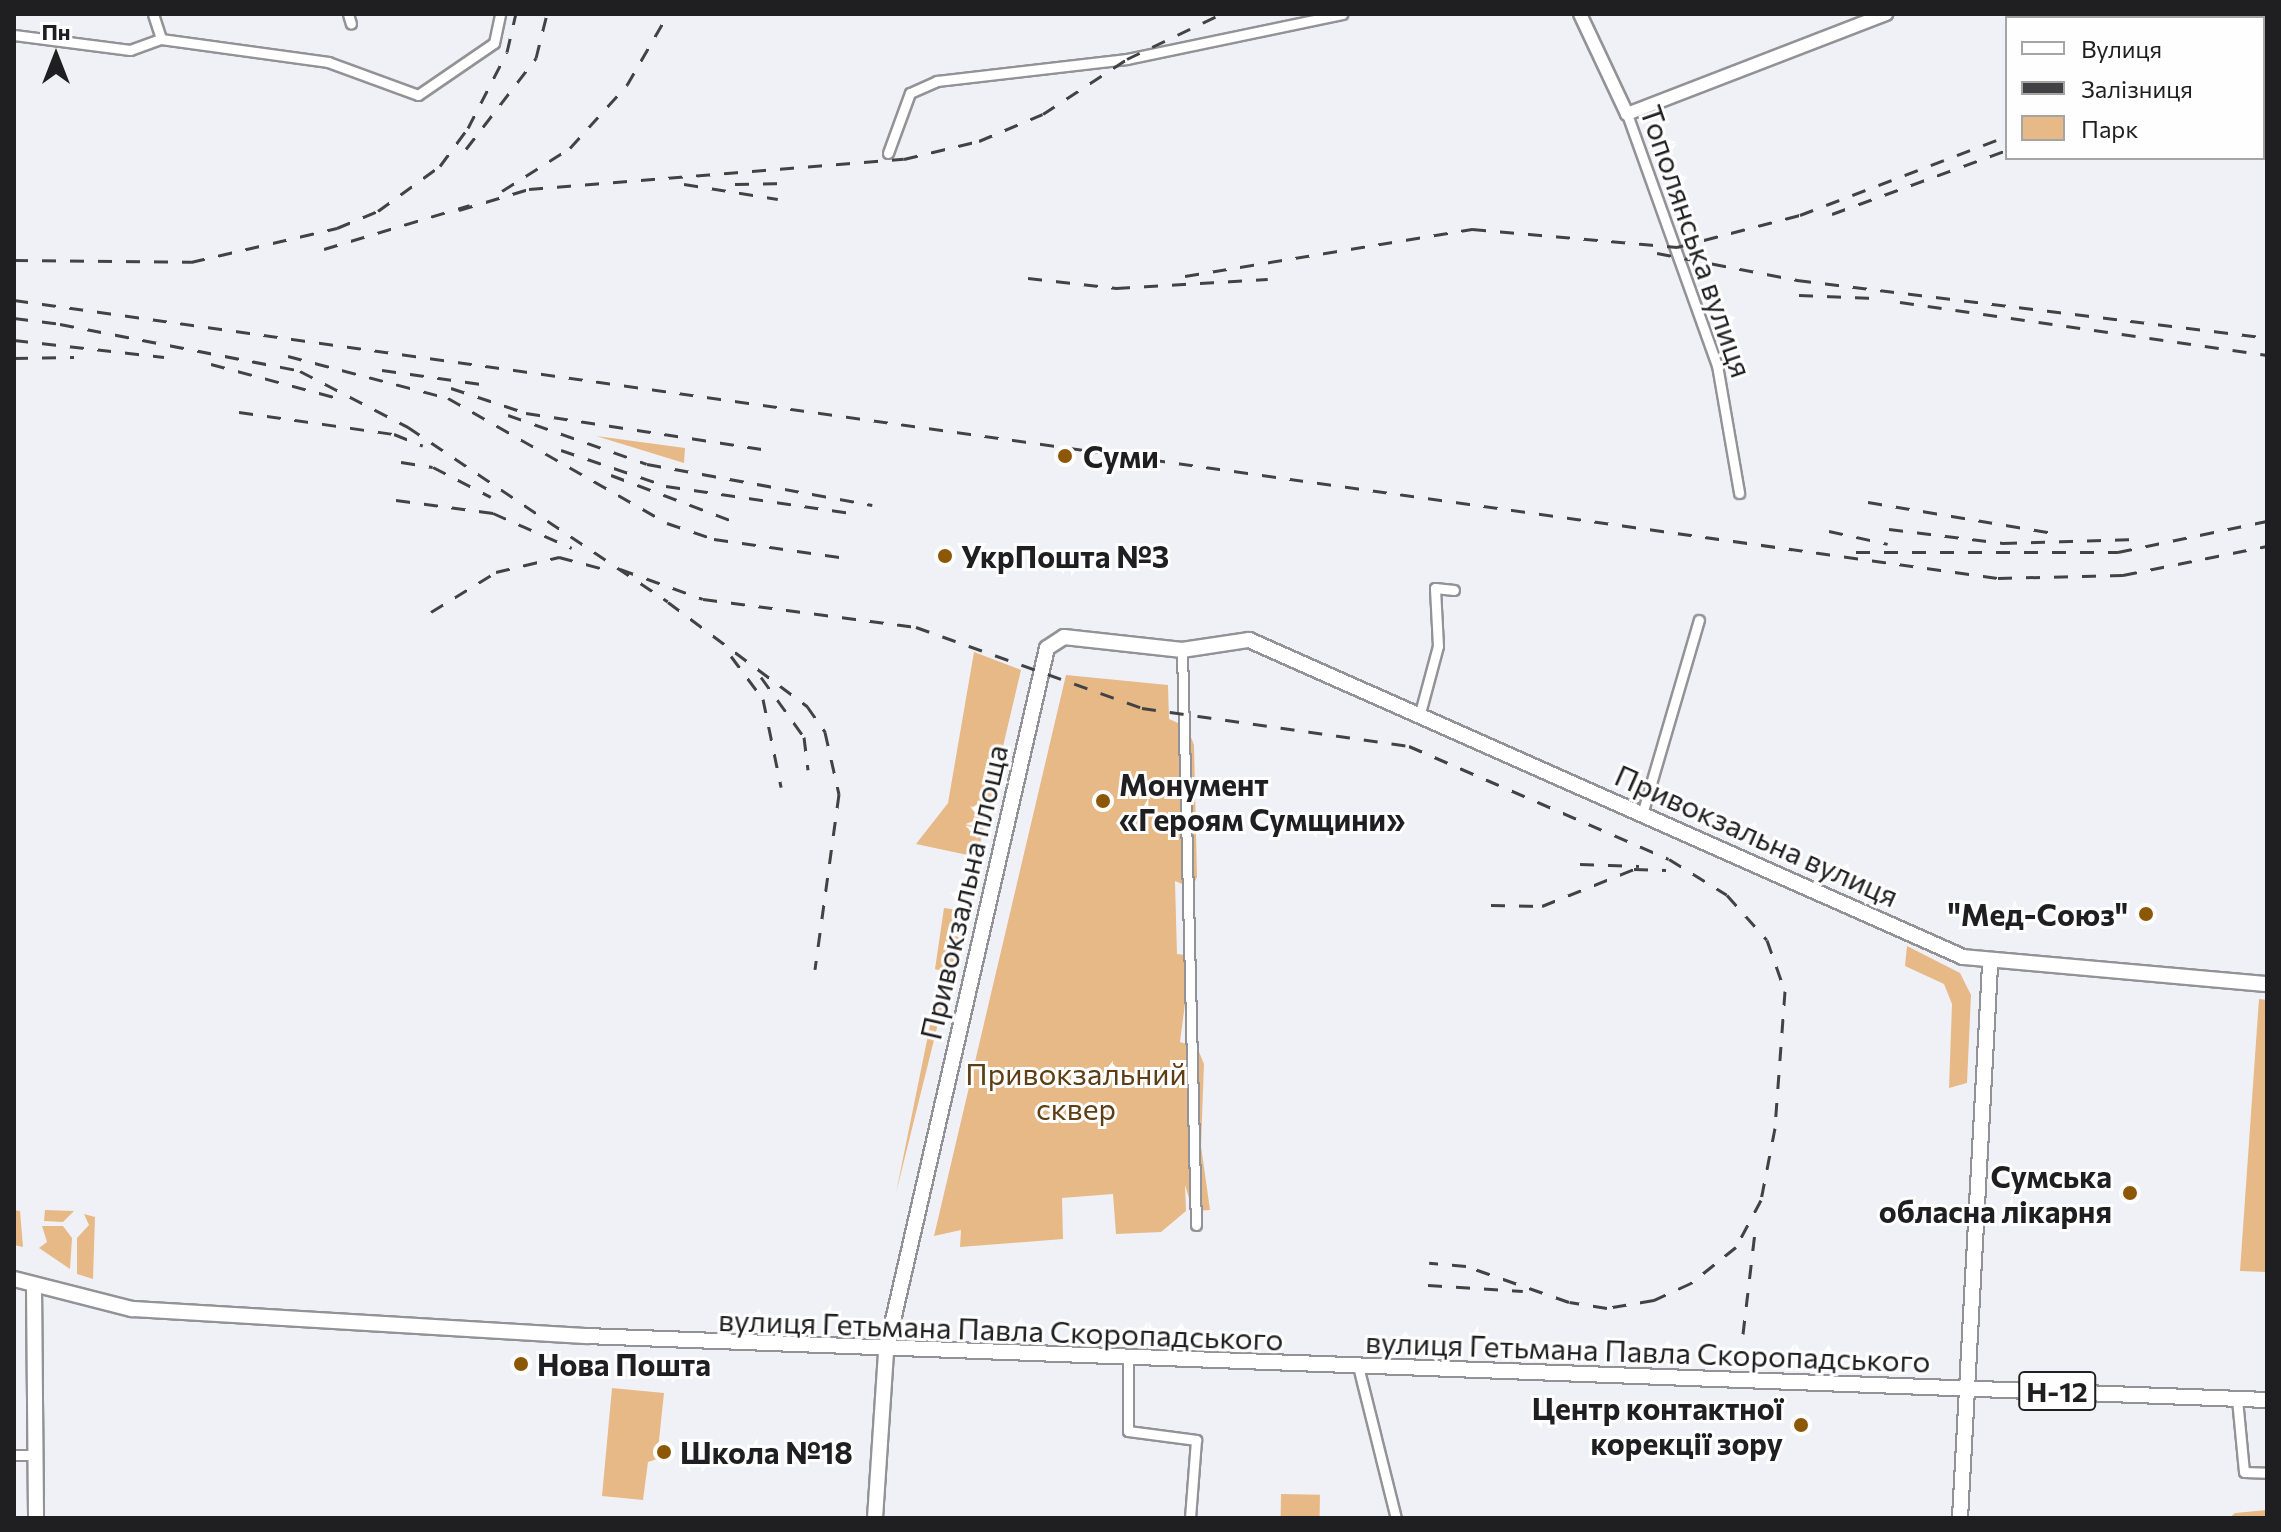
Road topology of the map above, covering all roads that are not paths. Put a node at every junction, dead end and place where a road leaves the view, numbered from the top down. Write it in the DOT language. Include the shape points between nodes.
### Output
graph roads {
  1 [pos="153,14"];
  2 [pos="500,14"];
  3 [pos="1342,14"];
  4 [pos="1580,14"];
  5 [pos="1886,14"];
  6 [pos="14,35"];
  7 [pos="161,39"];
  8 [pos="1627,114"];
  9 [pos="888,153"];
  10 [pos="1739,493"];
  11 [pos="1454,590"];
  12 [pos="1699,620"];
  13 [pos="1249,640"];
  14 [pos="1182,650"];
  15 [pos="1420,713"];
  16 [pos="1643,811"];
  17 [pos="1990,965"];
  18 [pos="2267,984"];
  19 [pos="1196,1225"];
  20 [pos="14,1279"];
  21 [pos="34,1285"];
  22 [pos="886,1351"];
  23 [pos="1128,1362"];
  24 [pos="1359,1370"];
  25 [pos="1969,1387"];
  26 [pos="2237,1399"];
  27 [pos="2267,1400"];
  28 [pos="14,1455"];
  29 [pos="36,1455"];
  30 [pos="2267,1473"];
  31 [pos="36,1518"];
  32 [pos="875,1518"];
  33 [pos="1190,1518"];
  34 [pos="1396,1518"];
  35 [pos="1960,1518"];
  1 -- 7 [label="street"];
  2 -- 7 [label="street" via="494,43 418,95 328,62"];
  3 -- 9 [label="street" via="1127,59 937,81 910,93"];
  4 -- 8 [label="street, Тополянська вулиця"];
  5 -- 8 [label="street"];
  6 -- 7 [label="street" via="130,50"];
  8 -- 10 [label="street, Тополянська вулиця" via="1717,365"];
  11 -- 15 [label="street" via="1435,588 1438,646"];
  12 -- 16 [label="street"];
  13 -- 14 [label="main road, Привокзальна площа"];
  13 -- 15 [label="main road, Привокзальна вулиця"];
  14 -- 19 [label="street"];
  14 -- 22 [label="main road, Привокзальна площа" via="1064,637 1047,648"];
  15 -- 16 [label="main road, Привокзальна вулиця"];
  16 -- 17 [label="main road, Привокзальна вулиця"];
  17 -- 18 [label="main road, Привокзальна вулиця"];
  17 -- 25 [label="main road"];
  20 -- 21 [label="main road, вулиця Гетьмана Павла Скоропадського"];
  21 -- 22 [label="main road, вулиця Гетьмана Павла Скоропадського" via="132,1309"];
  21 -- 29 [label="main road"];
  22 -- 23 [label="main road, вулиця Гетьмана Павла Скоропадського"];
  22 -- 32 [label="main road, Привокзальна площа"];
  23 -- 24 [label="main road, вулиця Гетьмана Павла Скоропадського"];
  23 -- 33 [label="street" via="1128,1431 1196,1440"];
  24 -- 25 [label="main road, вулиця Гетьмана Павла Скоропадського"];
  24 -- 34 [label="street"];
  25 -- 26 [label="main road, Н-12"];
  25 -- 35 [label="main road"];
  26 -- 27 [label="main road, Н-12"];
  26 -- 30 [label="street" via="2244,1472"];
  28 -- 29 [label="street"];
  29 -- 31 [label="main road"];
}
